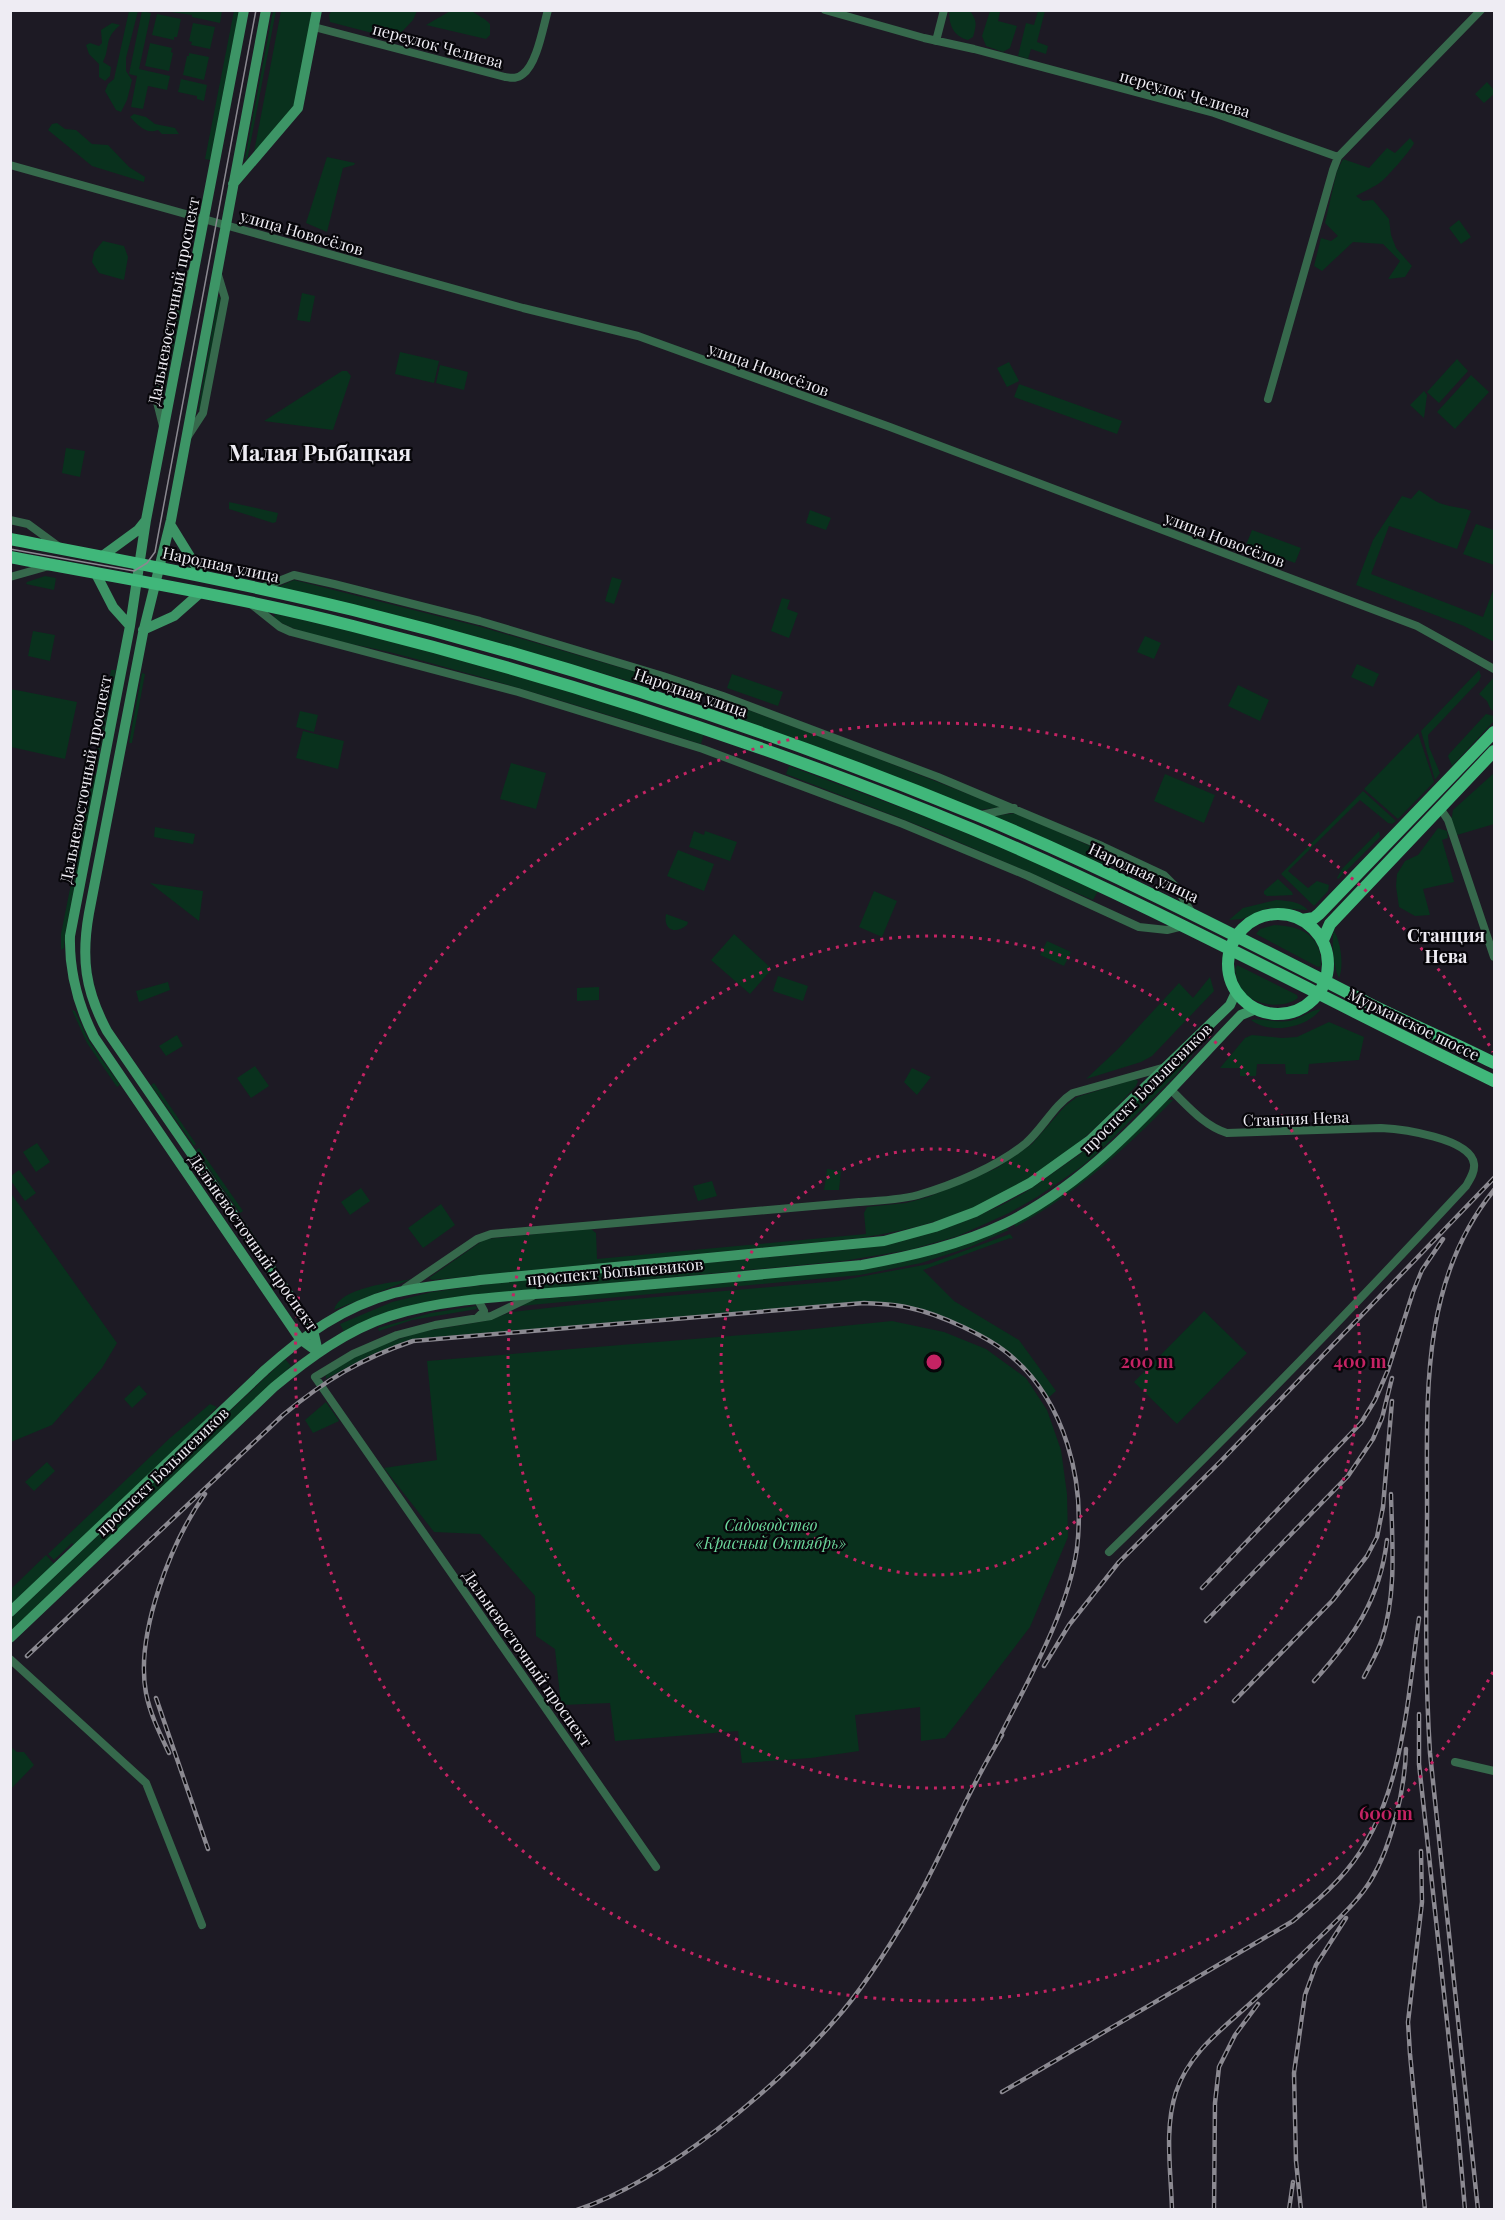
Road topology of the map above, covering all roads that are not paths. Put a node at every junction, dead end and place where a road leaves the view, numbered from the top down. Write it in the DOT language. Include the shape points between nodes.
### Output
graph roads {
  1 [pos="244,10"];
  2 [pos="266,10"];
  3 [pos="316,10"];
  4 [pos="548,10"];
  5 [pos="825,10"];
  6 [pos="944,10"];
  7 [pos="1481,10"];
  8 [pos="314,27"];
  9 [pos="936,41"];
  10 [pos="1338,157"];
  11 [pos="10,165"];
  12 [pos="233,184"];
  13 [pos="204,218"];
  14 [pos="225,225"];
  15 [pos="1268,399"];
  16 [pos="10,520"];
  17 [pos="146,520"];
  18 [pos="170,524"];
  19 [pos="10,539"];
  20 [pos="62,549"];
  21 [pos="101,556"];
  22 [pos="10,557"];
  23 [pos="138,564"];
  24 [pos="51,565"];
  25 [pos="160,568"];
  26 [pos="96,574"];
  27 [pos="202,576"];
  28 [pos="10,578"];
  29 [pos="136,581"];
  30 [pos="155,585"];
  31 [pos="260,588"];
  32 [pos="200,593"];
  33 [pos="250,603"];
  34 [pos="130,627"];
  35 [pos="143,630"];
  36 [pos="1494,669"];
  37 [pos="1494,732"];
  38 [pos="1494,751"];
  39 [pos="1015,808"];
  40 [pos="1440,808"];
  41 [pos="978,816"];
  42 [pos="1192,913"];
  43 [pos="1302,920"];
  44 [pos="1184,926"];
  45 [pos="1237,936"];
  46 [pos="1323,940"];
  47 [pos="1230,950"];
  48 [pos="1494,957"];
  49 [pos="1326,981"];
  50 [pos="1236,992"];
  51 [pos="1318,995"];
  52 [pos="1256,1009"];
  53 [pos="1494,1063"];
  54 [pos="1167,1067"];
  55 [pos="1494,1081"];
  56 [pos="1170,1089"];
  57 [pos="396,1293"];
  58 [pos="535,1294"];
  59 [pos="478,1300"];
  60 [pos="476,1319"];
  61 [pos="313,1330"];
  62 [pos="300,1339"];
  63 [pos="318,1352"];
  64 [pos="1109,1552"];
  65 [pos="10,1612"];
  66 [pos="10,1638"];
  67 [pos="10,1659"];
  68 [pos="1455,1762"];
  69 [pos="1494,1771"];
  70 [pos="656,1867"];
  71 [pos="202,1925"];
  1 -- 13 [label="main road, Дальневосточный проспект"];
  2 -- 12 [label="main road, Дальневосточный проспект"];
  3 -- 8 [label="main road, Дальневосточный проспект"];
  4 -- 8 [label="street, переулок Челиева" via="532,62 522,76 515,78"];
  5 -- 9 [label="street, переулок Челиева"];
  6 -- 9 [label="street"];
  7 -- 10 [label="street"];
  8 -- 12 [label="main road, Дальневосточный проспект" via="298,108"];
  9 -- 10 [label="street, переулок Челиева" via="1214,113"];
  10 -- 15 [label="street"];
  11 -- 13 [label="street, улица Новосёлов"];
  12 -- 14 [label="main road, Дальневосточный проспект"];
  13 -- 14 [label="street, улица Новосёлов"];
  13 -- 17 [label="main road, Дальневосточный проспект"];
  14 -- 18 [label="main road, Дальневосточный проспект"];
  14 -- 36 [label="street, улица Новосёлов" via="658,343 1417,626"];
  16 -- 20 [label="street" via="28,524"];
  17 -- 21 [label="main road"];
  17 -- 23 [label="main road, Дальневосточный проспект"];
  18 -- 25 [label="main road, Дальневосточный проспект"];
  18 -- 27 [label="main road"];
  19 -- 20 [label="main road, Народная улица"];
  20 -- 21 [label="main road, Народная улица"];
  21 -- 23 [label="main road, Народная улица"];
  22 -- 24 [label="main road, Народная улица"];
  23 -- 25 [label="main road, Народная улица"];
  23 -- 29 [label="main road, Дальневосточный проспект"];
  24 -- 26 [label="main road, Народная улица"];
  24 -- 28 [label="street"];
  25 -- 27 [label="main road, Народная улица"];
  25 -- 30 [label="main road, Дальневосточный проспект"];
  26 -- 29 [label="main road, Народная улица"];
  26 -- 34 [label="main road" via="113,607"];
  27 -- 31 [label="main road, Народная улица"];
  29 -- 30 [label="main road, Народная улица"];
  29 -- 34 [label="main road, Дальневосточный проспект"];
  30 -- 32 [label="main road, Народная улица"];
  30 -- 35 [label="main road, Дальневосточный проспект"];
  31 -- 39 [label="street" via="294,575 480,621 723,696"];
  31 -- 41 [label="main road, Народная улица" via="494,648 644,692"];
  32 -- 33 [label="main road, Народная улица"];
  32 -- 35 [label="main road" via="174,616"];
  33 -- 44 [label="main road, Народная улица" via="489,662 710,729 978,832"];
  33 -- 44 [label="street" via="291,632 559,704 733,760 903,824 1139,927 1167,930"];
  34 -- 62 [label="main road, Дальневосточный проспект" via="70,936 74,985 94,1037"];
  35 -- 61 [label="main road, Дальневосточный проспект" via="85,938 88,983 107,1031"];
  37 -- 43 [label="main road" via="1319,914"];
  38 -- 40 [label="main road"];
  39 -- 41 [label="street"];
  39 -- 42 [label="street" via="1164,875"];
  40 -- 46 [label="main road" via="1330,924"];
  40 -- 48 [label="street" via="1448,820"];
  41 -- 42 [label="main road, Народная улица"];
  42 -- 45 [label="main road, Народная улица"];
  43 -- 45 [label="main road" via="1270,915 1255,920"];
  43 -- 46 [label="main road"];
  44 -- 47 [label="main road, Народная улица"];
  45 -- 47 [label="main road"];
  45 -- 49 [label="main road, Народная улица"];
  46 -- 49 [label="main road" via="1328,957"];
  47 -- 50 [label="main road" via="1229,973"];
  47 -- 51 [label="main road, Народная улица"];
  49 -- 51 [label="main road"];
  49 -- 53 [label="main road, Мурманское шоссе"];
  50 -- 52 [label="main road"];
  50 -- 54 [label="main road, проспект Большевиков" via="1230,1005"];
  51 -- 52 [label="main road" via="1289,1014"];
  51 -- 55 [label="main road, Мурманское шоссе"];
  52 -- 56 [label="main road, проспект Большевиков" via="1241,1015"];
  54 -- 57 [label="street" via="1073,1093 1012,1153 979,1172 918,1195 491,1234 477,1239"];
  54 -- 57 [label="main road, проспект Большевиков" via="1063,1161 999,1201 935,1227 875,1242 480,1280"];
  56 -- 58 [label="main road, проспект Большевиков" via="1097,1162 1065,1187 1007,1222 952,1244 861,1265"];
  56 -- 64 [label="street, Станция Нева" via="1216,1130 1227,1133 1404,1129 1445,1140 1466,1151 1474,1165 1466,1186 1377,1281 1184,1481"];
  57 -- 61 [label="main road, проспект Большевиков" via="334,1317"];
  58 -- 59 [label="main road, проспект Большевиков"];
  58 -- 60 [label="street" via="491,1316"];
  59 -- 60 [label="street" via="484,1311"];
  59 -- 63 [label="main road, проспект Большевиков" via="389,1317"];
  60 -- 70 [label="street, Дальневосточный проспект" via="397,1335 353,1354 315,1377"];
  61 -- 62 [label="main road, проспект Большевиков"];
  61 -- 63 [label="main road, Дальневосточный проспект"];
  62 -- 63 [label="main road, Дальневосточный проспект"];
  62 -- 65 [label="main road, проспект Большевиков"];
  63 -- 66 [label="main road, проспект Большевиков" via="274,1387"];
  67 -- 71 [label="street" via="146,1784"];
  68 -- 69 [label="street"];
}
